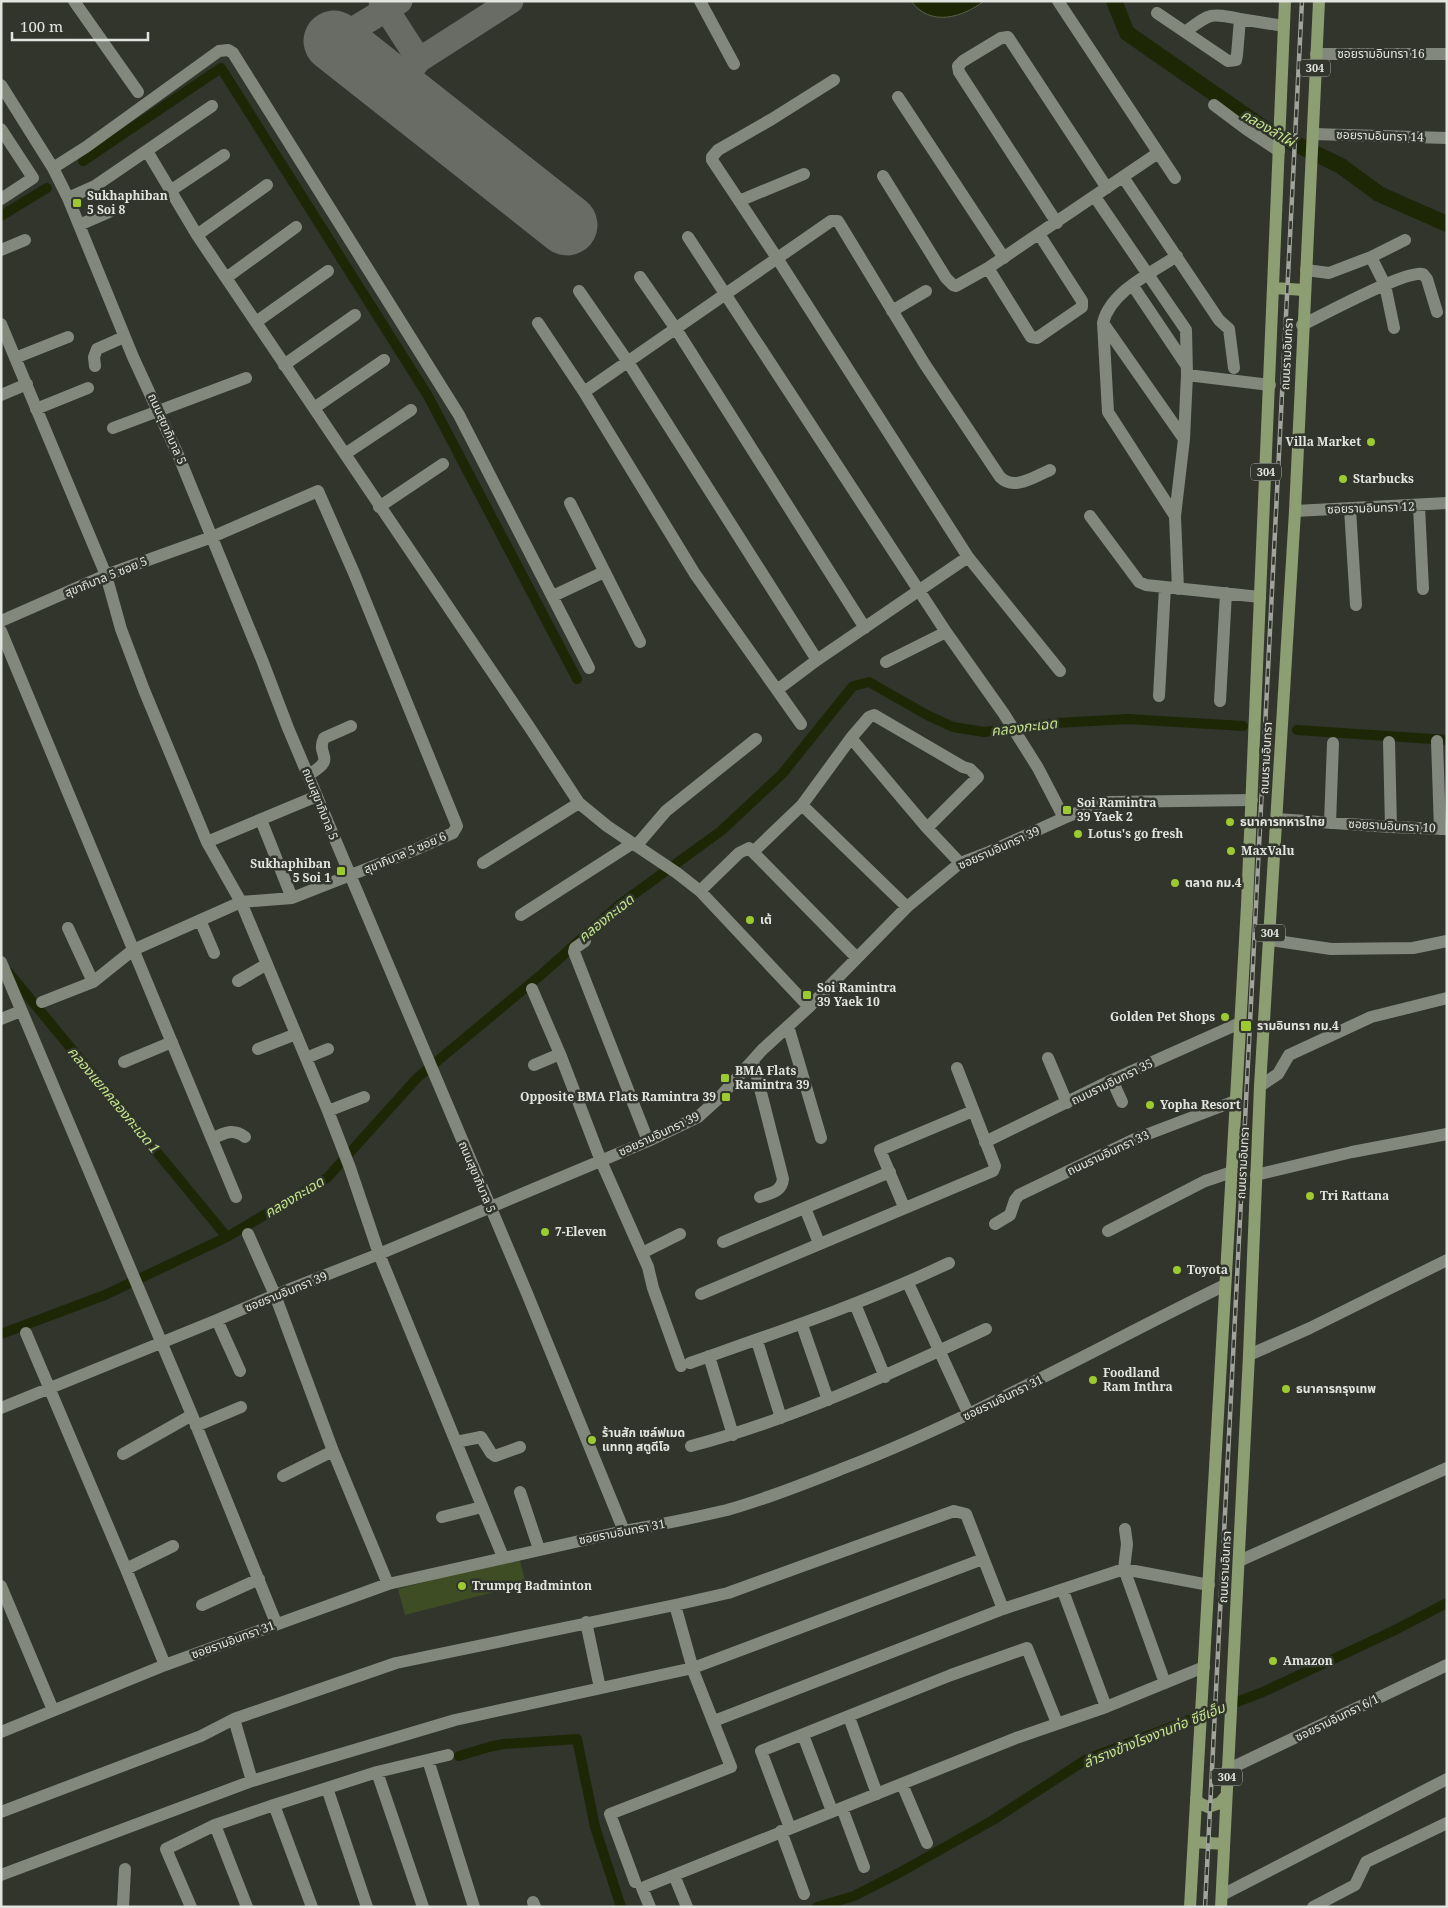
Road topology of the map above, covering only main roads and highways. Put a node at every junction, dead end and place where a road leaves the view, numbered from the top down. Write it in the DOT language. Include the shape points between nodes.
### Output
graph roads {
  1 [pos="1285,1"];
  2 [pos="1319,1"];
  3 [pos="1274,288"];
  4 [pos="1304,290"];
  5 [pos="1226,1796"];
  6 [pos="1196,1798"];
  7 [pos="1194,1842"];
  8 [pos="1224,1844"];
  9 [pos="1221,1901"];
  10 [pos="1190,1907"];
  1 -- 3 [label="main road, ถนนรามอินทรา / 304"];
  2 -- 4 [label="main road, ถนนรามอินทรา / 304"];
  3 -- 4 [label="main road"];
  3 -- 6 [label="main road, ถนนรามอินทรา / 304" via="1252,800"];
  4 -- 5 [label="main road, ถนนรามอินทรา / 304" via="1260,1086"];
  5 -- 6 [label="main road" via="1220,1803 1208,1807"];
  5 -- 8 [label="main road, ถนนรามอินทรา / 304"];
  6 -- 7 [label="main road, ถนนรามอินทรา / 304"];
  7 -- 8 [label="main road"];
  7 -- 10 [label="main road, ถนนรามอินทรา / 304"];
  8 -- 9 [label="main road, ถนนรามอินทรา / 304"];
}
